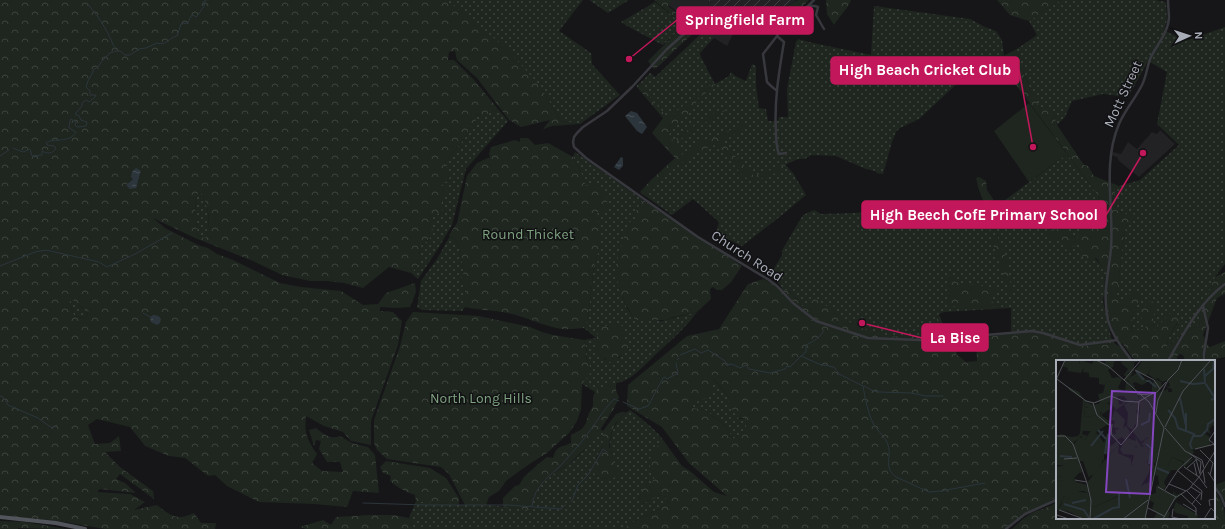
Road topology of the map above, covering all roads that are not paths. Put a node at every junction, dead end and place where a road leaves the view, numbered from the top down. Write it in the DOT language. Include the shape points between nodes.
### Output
graph roads {
  1 [pos="814,0"];
  2 [pos="1168,0"];
  3 [pos="808,6"];
  4 [pos="776,23"];
  5 [pos="824,29"];
  6 [pos="777,36"];
  7 [pos="776,90"];
  8 [pos="786,153"];
  9 [pos="1225,284"];
  10 [pos="1203,306"];
  11 [pos="1117,340"];
  12 [pos="1131,360"];
  13 [pos="1169,360"];
  14 [pos="1204,360"];
  15 [pos="1215,487"];
  16 [pos="1056,499"];
  17 [pos="1225,506"];
  18 [pos="0,517"];
  19 [pos="85,529"];
  20 [pos="1006,529"];
  1 -- 3 [label="street"];
  2 -- 11 [label="street, Mott Street" via="1169,19 1166,30 1150,59 1142,85 1118,125 1111,156 1111,247 1105,284 1105,305 1108,322"];
  3 -- 4 [label="street"];
  3 -- 5 [label="street" via="818,8 816,15"];
  4 -- 6 [label="street" via="779,32"];
  4 -- 11 [label="street, Church Road" via="766,23 725,12 711,15 694,25 607,111 577,133 573,142 575,149 698,237 769,280 793,304 821,323 868,338 920,340 944,344 974,336 1020,331 1042,333 1080,345"];
  6 -- 7 [label="street" via="784,42"];
  6 -- 7 [label="street" via="763,54 767,82"];
  7 -- 8 [label="street" via="778,154"];
  9 -- 10 [label="street" via="1210,296"];
  10 -- 13 [label="street"];
  10 -- 14 [label="street" via="1208,328"];
  11 -- 12 [label="street, Mott Street"];
  15 -- 17 [label="street"];
  16 -- 20 [label="street" via="1025,514"];
  18 -- 19 [label="main road"];
}
